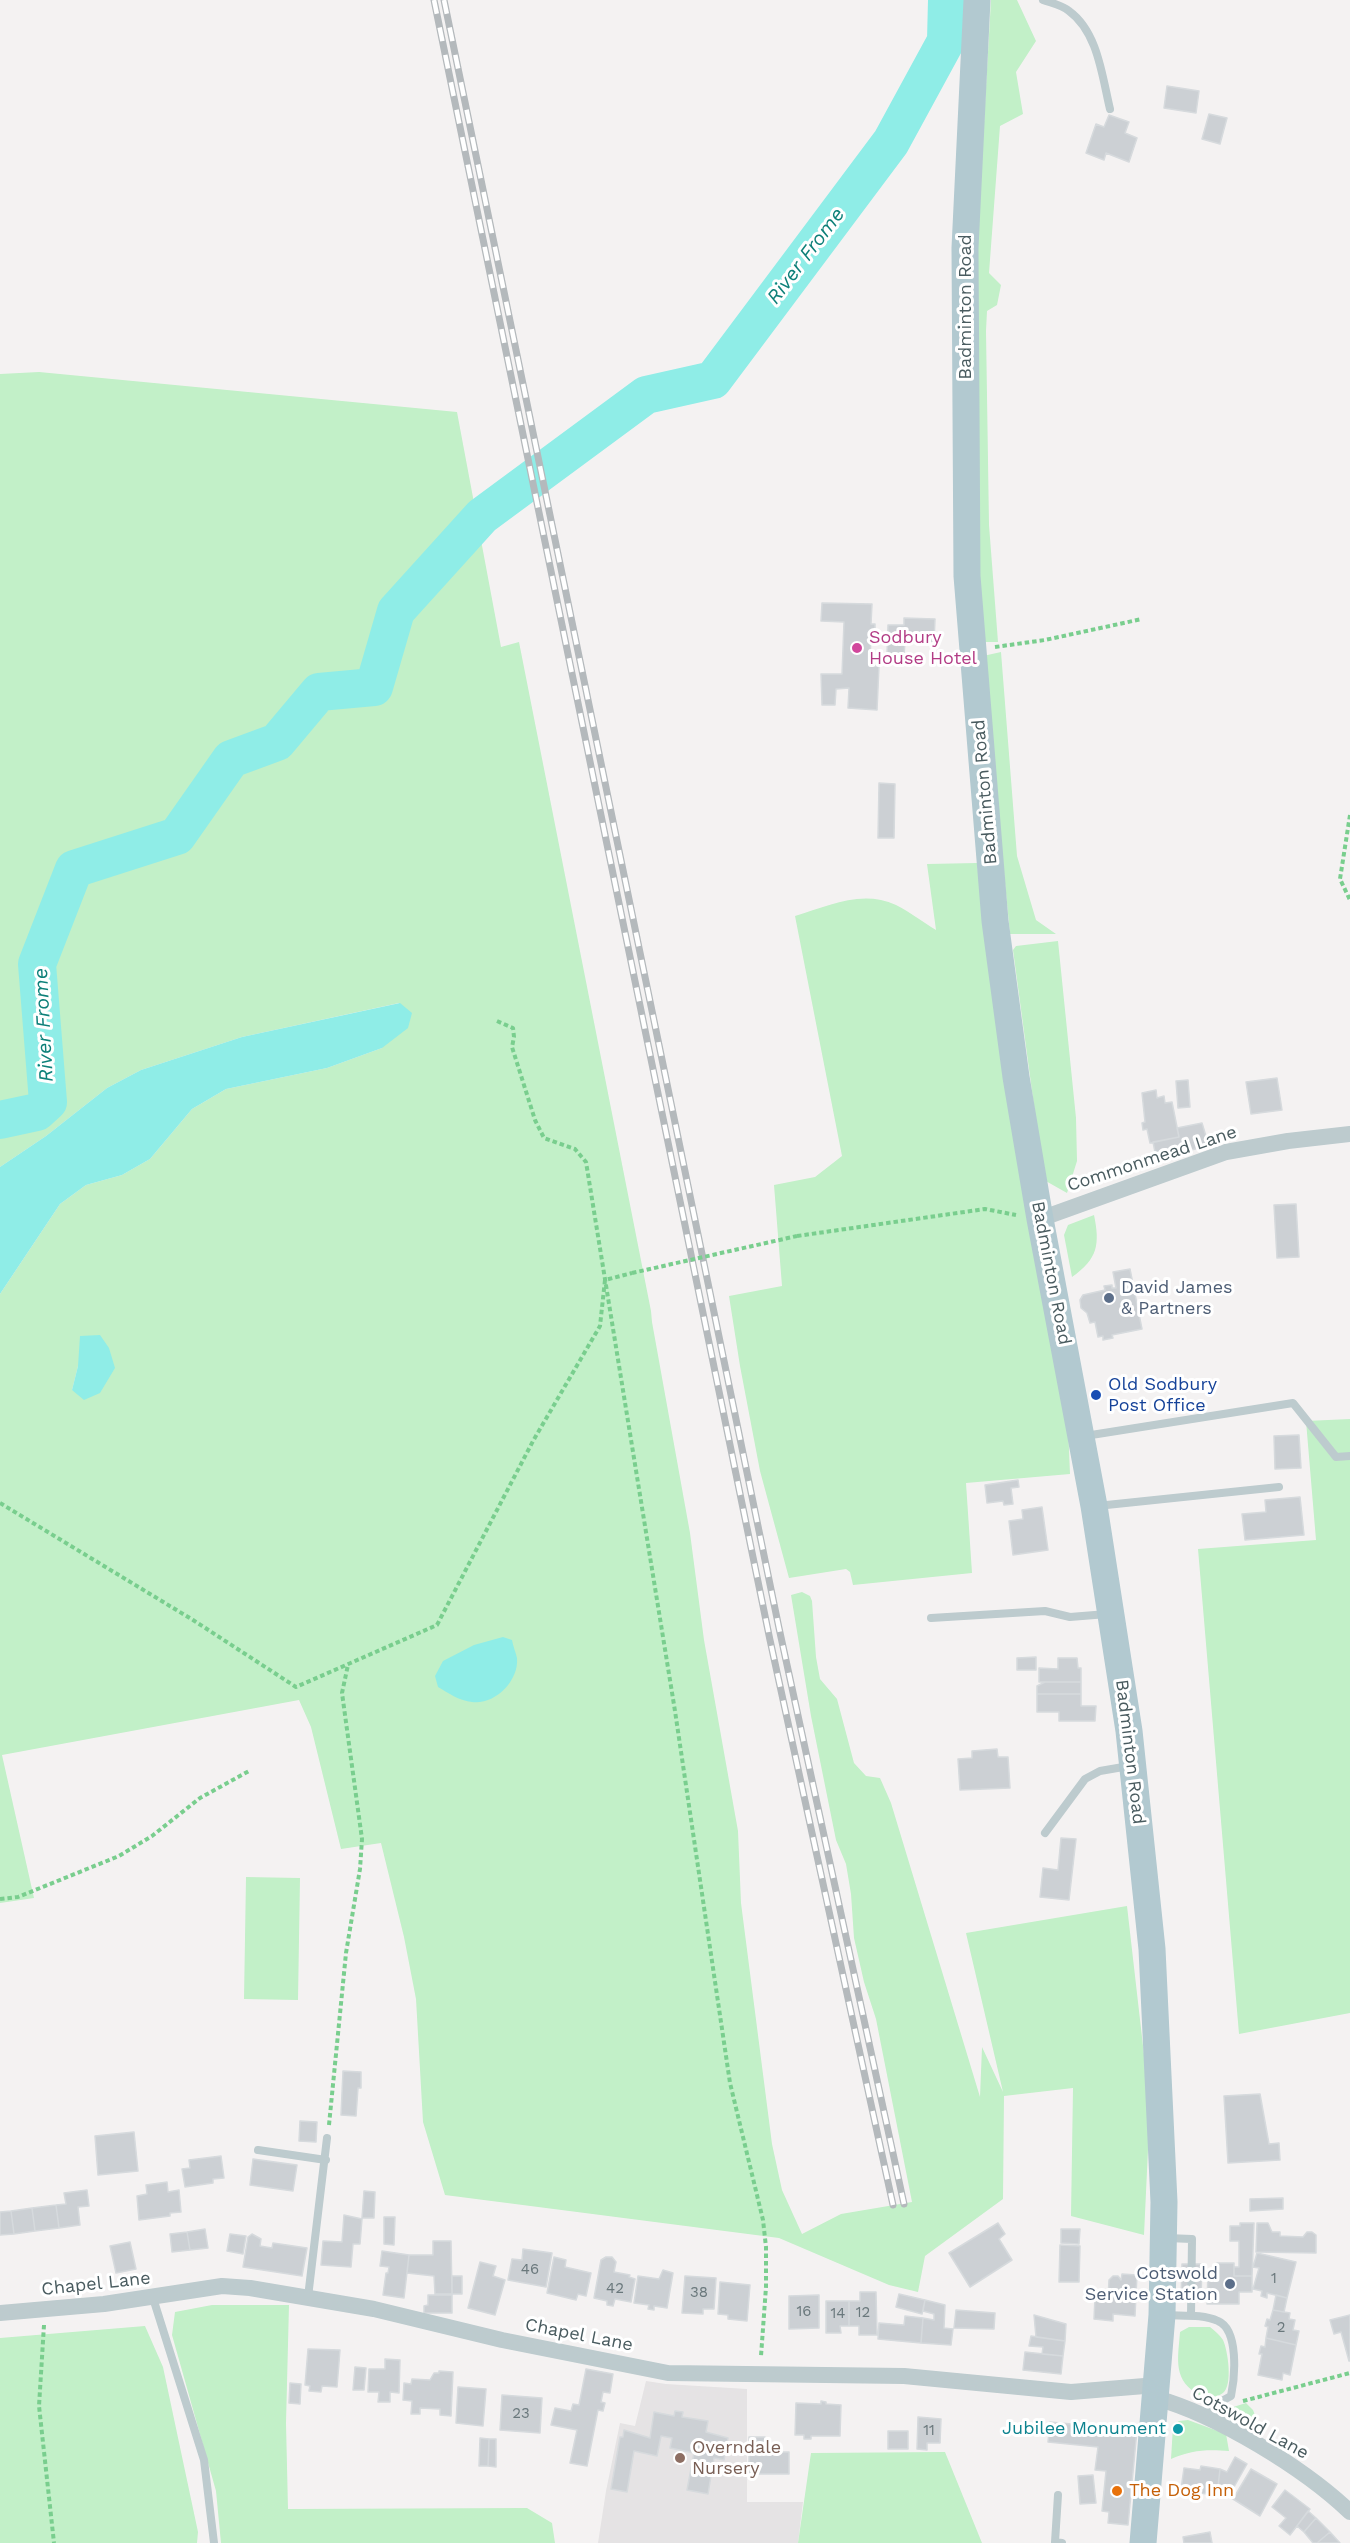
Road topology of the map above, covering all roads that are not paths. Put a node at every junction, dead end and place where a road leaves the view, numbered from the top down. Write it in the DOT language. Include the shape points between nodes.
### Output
graph roads {
  1 [pos="978,0"];
  2 [pos="1043,0"];
  3 [pos="1110,109"];
  4 [pos="1350,1134"];
  5 [pos="1040,1219"];
  6 [pos="1081,1437"];
  7 [pos="1350,1456"];
  8 [pos="1279,1487"];
  9 [pos="1094,1506"];
  10 [pos="1111,1614"];
  11 [pos="931,1618"];
  12 [pos="1132,1765"];
  13 [pos="1045,1833"];
  14 [pos="327,2138"];
  15 [pos="258,2150"];
  16 [pos="326,2160"];
  17 [pos="1163,2238"];
  18 [pos="308,2297"];
  19 [pos="153,2298"];
  20 [pos="0,2313"];
  21 [pos="1162,2315"];
  22 [pos="1191,2316"];
  23 [pos="1156,2392"];
  24 [pos="1199,2413"];
  25 [pos="1058,2494"];
  26 [pos="1350,2512"];
  27 [pos="214,2543"];
  28 [pos="1062,2543"];
  29 [pos="1143,2543"];
  1 -- 5 [label="main road, Badminton Road" via="965,248 967,576 995,921"];
  2 -- 3 [label="lane" via="1068,9 1085,26 1095,47"];
  4 -- 5 [label="street, Commonmead Lane" via="1226,1152"];
  5 -- 6 [label="main road, Badminton Road"];
  6 -- 7 [label="lane" via="1293,1403 1336,1456"];
  6 -- 9 [label="main road, Badminton Road"];
  8 -- 9 [label="lane"];
  9 -- 10 [label="main road, Badminton Road"];
  10 -- 11 [label="lane" via="1070,1617 1045,1611"];
  10 -- 12 [label="main road, Badminton Road"];
  12 -- 13 [label="lane" via="1100,1771 1085,1779"];
  12 -- 17 [label="main road, Badminton Road" via="1152,1949"];
  14 -- 16 [label="lane"];
  15 -- 16 [label="lane"];
  16 -- 18 [label="lane"];
  17 -- 21 [label="main road, Badminton Road"];
  17 -- 22 [label="lane" via="1192,2239"];
  18 -- 19 [label="street, Chapel Lane" via="222,2286"];
  18 -- 23 [label="street, Chapel Lane" via="668,2373 904,2376 1071,2392"];
  19 -- 20 [label="street, Chapel Lane"];
  19 -- 27 [label="lane" via="204,2460"];
  21 -- 22 [label="lane"];
  21 -- 23 [label="main road, Badminton Road"];
  22 -- 24 [label="lane" via="1219,2321 1228,2328 1235,2379 1231,2396"];
  23 -- 24 [label="street, Cotswold Lane"];
  23 -- 29 [label="main road, Badminton Road"];
  24 -- 26 [label="street, Cotswold Lane" via="1289,2464"];
  25 -- 28 [label="lane" via="1055,2542"];
}
